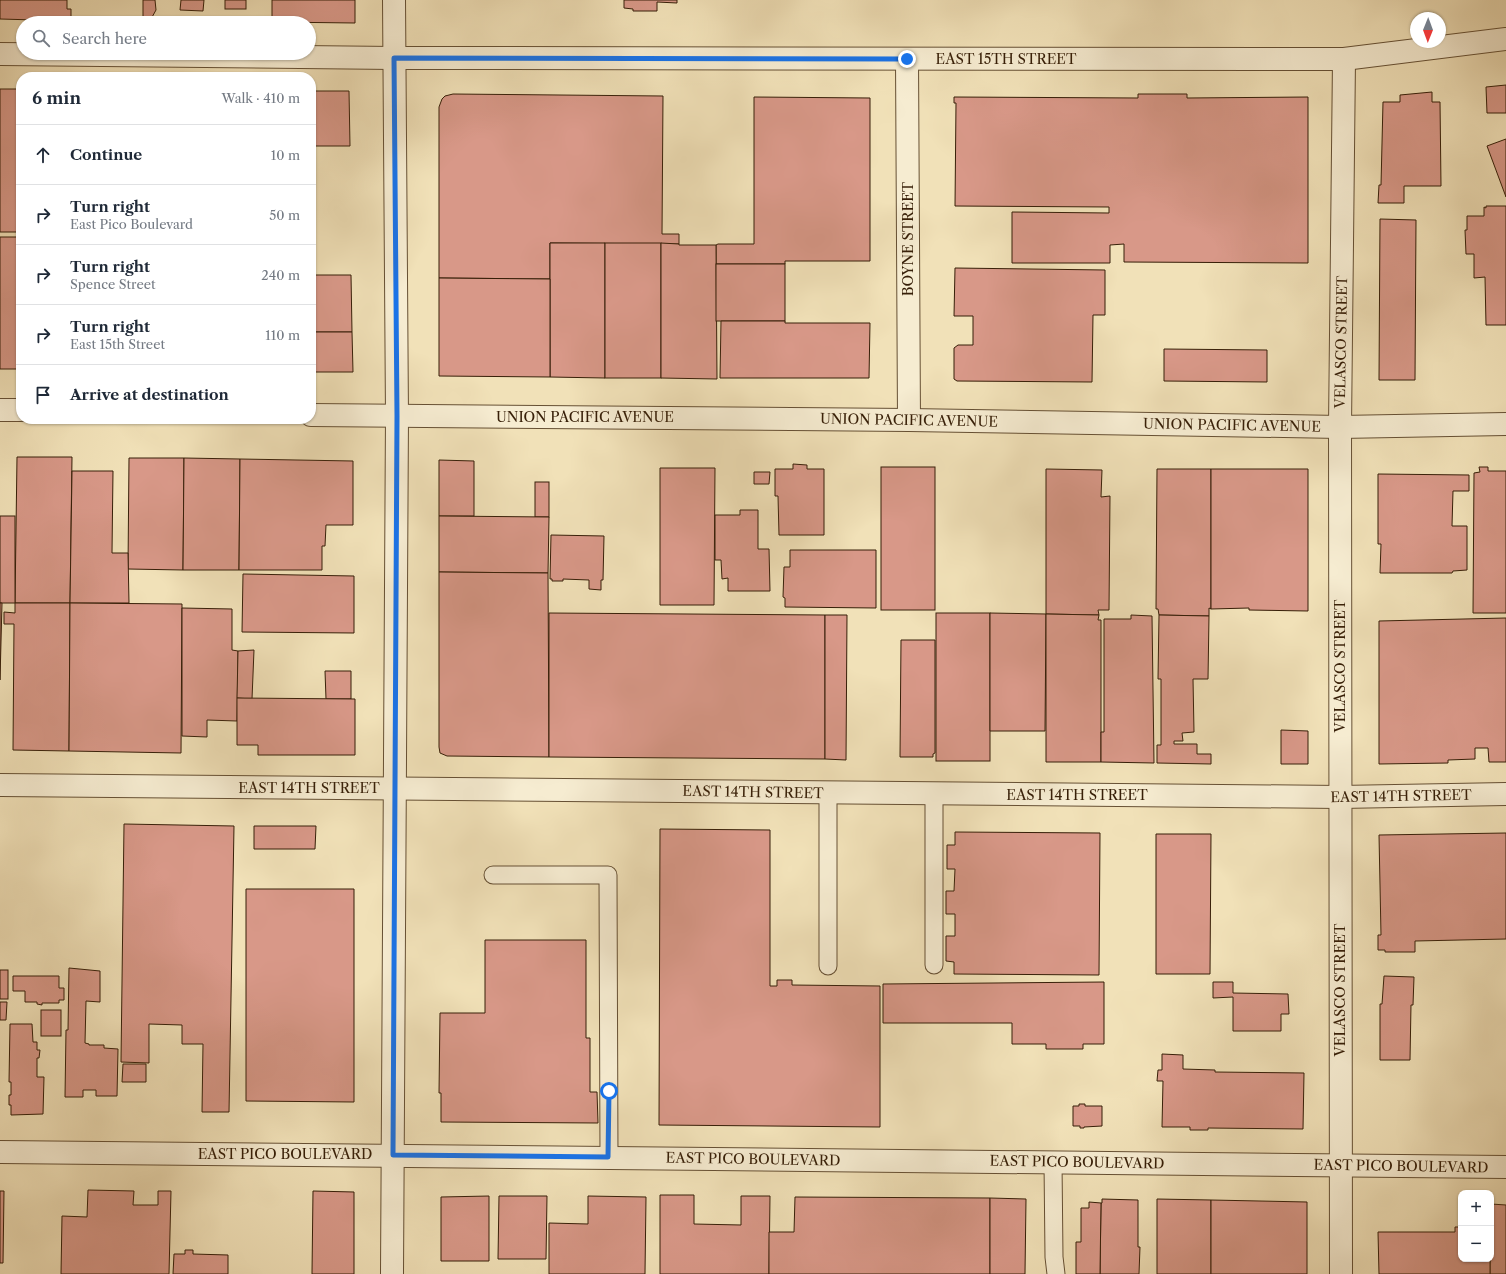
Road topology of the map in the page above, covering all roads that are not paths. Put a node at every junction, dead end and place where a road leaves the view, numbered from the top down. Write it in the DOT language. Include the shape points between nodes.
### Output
graph roads {
  1 [pos="394,0"];
  2 [pos="1506,39"];
  3 [pos="0,54"];
  4 [pos="16,54"];
  5 [pos="316,57"];
  6 [pos="394,58"];
  7 [pos="907,59"];
  8 [pos="1344,59"];
  9 [pos="0,410"];
  10 [pos="16,410"];
  11 [pos="316,415"];
  12 [pos="397,416"];
  13 [pos="909,420"];
  14 [pos="1506,424"];
  15 [pos="1340,427"];
  16 [pos="0,785"];
  17 [pos="395,788"];
  18 [pos="828,792"];
  19 [pos="934,794"];
  20 [pos="1506,794"];
  21 [pos="1340,797"];
  22 [pos="493,875"];
  23 [pos="934,965"];
  24 [pos="828,966"];
  25 [pos="0,1152"];
  26 [pos="393,1155"];
  27 [pos="608,1157"];
  28 [pos="1053,1162"];
  29 [pos="1340,1164"];
  30 [pos="1506,1167"];
  31 [pos="392,1274"];
  32 [pos="1056,1274"];
  33 [pos="1341,1274"];
  1 -- 6 [label="street"];
  2 -- 8 [label="street, EAST 15TH STREET"];
  3 -- 4 [label="street, EAST 15TH STREET"];
  5 -- 6 [label="street, EAST 15TH STREET"];
  6 -- 7 [label="street, EAST 15TH STREET"];
  6 -- 12 [label="street"];
  7 -- 8 [label="street, EAST 15TH STREET"];
  7 -- 13 [label="street, BOYNE STREET"];
  8 -- 15 [label="street, VELASCO STREET"];
  9 -- 10 [label="street"];
  11 -- 12 [label="street, UNION PACIFIC AVENUE"];
  12 -- 13 [label="street, UNION PACIFIC AVENUE"];
  12 -- 17 [label="street"];
  13 -- 15 [label="street, UNION PACIFIC AVENUE"];
  14 -- 15 [label="street, UNION PACIFIC AVENUE"];
  15 -- 21 [label="street, VELASCO STREET"];
  16 -- 17 [label="street, EAST 14TH STREET"];
  17 -- 18 [label="street, EAST 14TH STREET"];
  17 -- 26 [label="street"];
  18 -- 19 [label="street, EAST 14TH STREET"];
  18 -- 24 [label="lane"];
  19 -- 21 [label="street, EAST 14TH STREET"];
  19 -- 23 [label="lane"];
  20 -- 21 [label="street, EAST 14TH STREET"];
  21 -- 29 [label="street, VELASCO STREET"];
  22 -- 27 [label="lane" via="608,875"];
  25 -- 26 [label="street, EAST PICO BOULEVARD"];
  26 -- 27 [label="street, EAST PICO BOULEVARD"];
  26 -- 31 [label="street"];
  27 -- 28 [label="street, EAST PICO BOULEVARD"];
  28 -- 29 [label="street, EAST PICO BOULEVARD"];
  28 -- 32 [label="lane"];
  29 -- 30 [label="street, EAST PICO BOULEVARD"];
  29 -- 33 [label="street, VELASCO STREET"];
}
